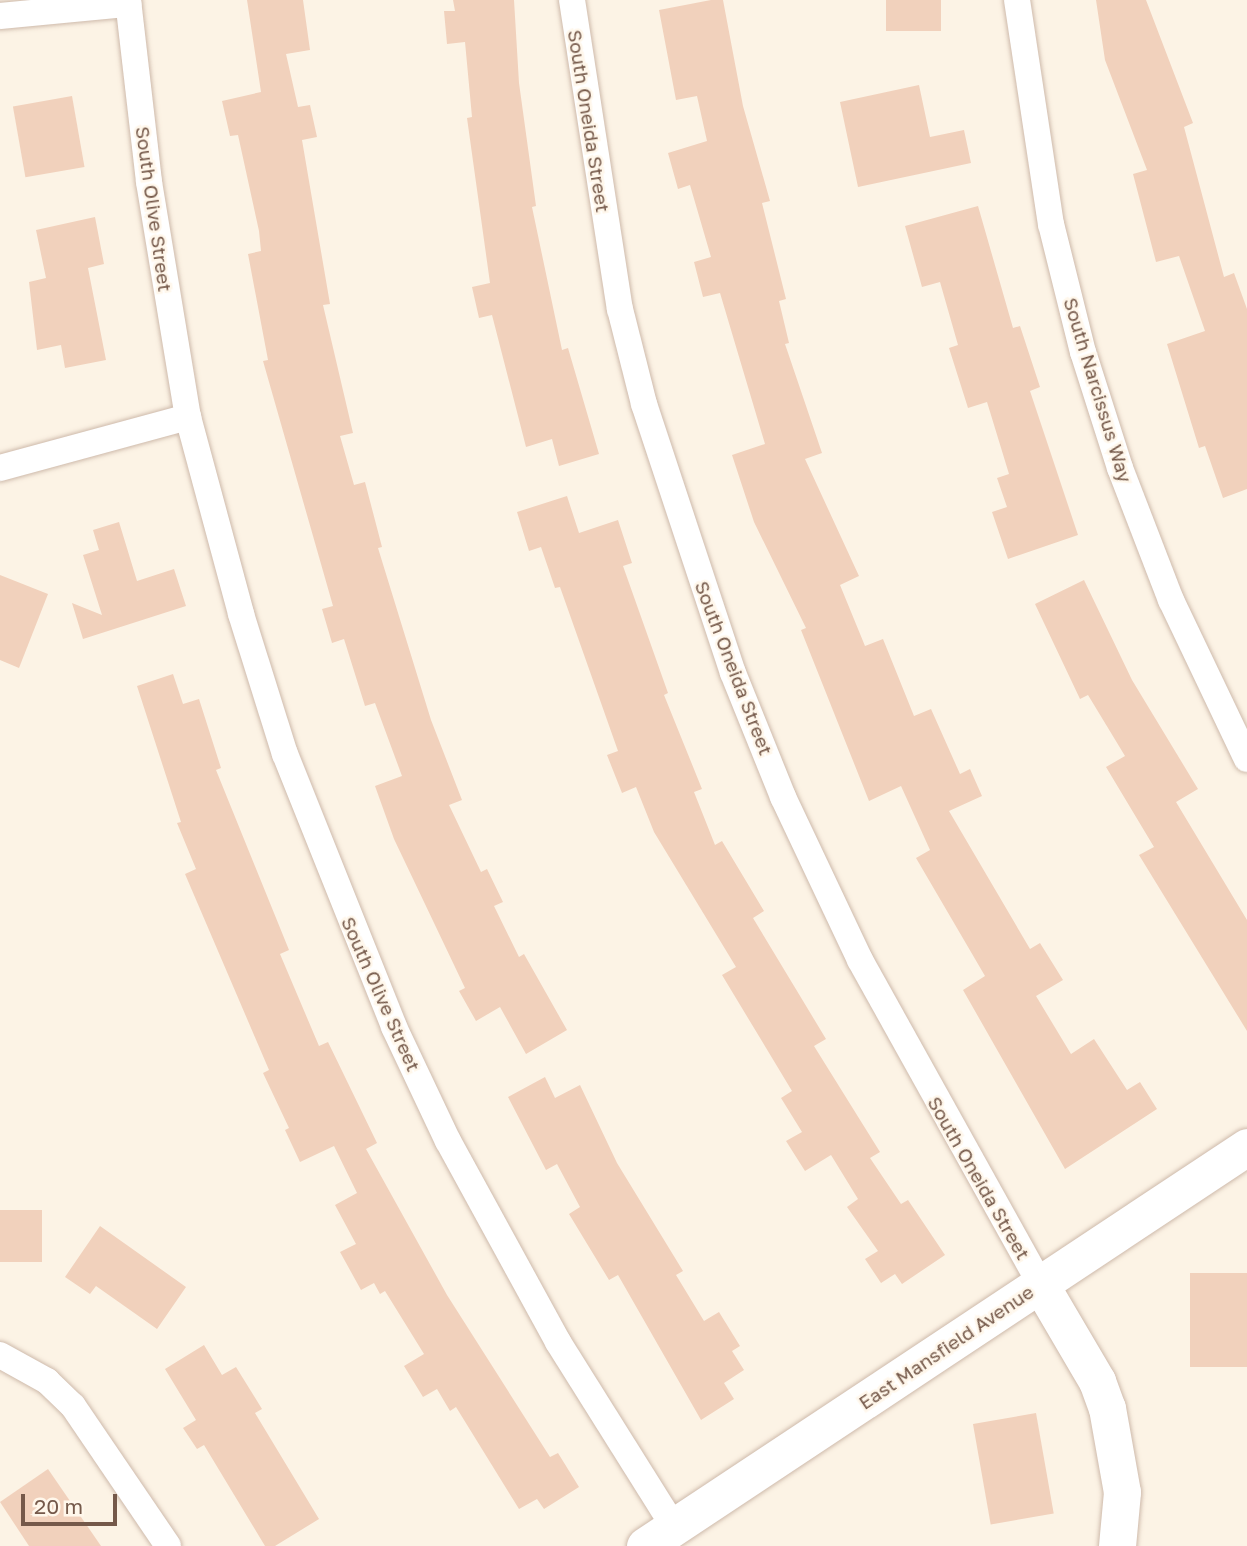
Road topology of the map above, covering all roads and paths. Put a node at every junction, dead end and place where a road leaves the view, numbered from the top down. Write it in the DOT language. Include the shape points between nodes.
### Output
graph roads {
  1 [pos="572,0"];
  2 [pos="1017,0"];
  3 [pos="128,2"];
  4 [pos="0,16"];
  5 [pos="188,417"];
  6 [pos="0,468"];
  7 [pos="1247,758"];
  8 [pos="1247,1147"];
  9 [pos="1040,1284"];
  10 [pos="0,1355"];
  11 [pos="659,1537"];
  12 [pos="168,1546"];
  13 [pos="1117,1546"];
  1 -- 9 [label="street, South Oneida Street" via="620,309 643,404 733,673 783,797 860,960"];
  2 -- 7 [label="street, South Narcissus Way" via="1051,224 1083,352 1120,468 1171,600"];
  3 -- 4 [label="street"];
  3 -- 5 [label="street, South Olive Street" via="149,182"];
  5 -- 6 [label="street"];
  5 -- 11 [label="street, South Olive Street" via="285,754 394,1027 477,1198"];
  8 -- 9 [label="street, East Mansfield Avenue"];
  9 -- 11 [label="street, East Mansfield Avenue"];
  9 -- 13 [label="street" via="1097,1381 1107,1408 1122,1492"];
  10 -- 12 [label="street" via="47,1381 73,1406"];
}
